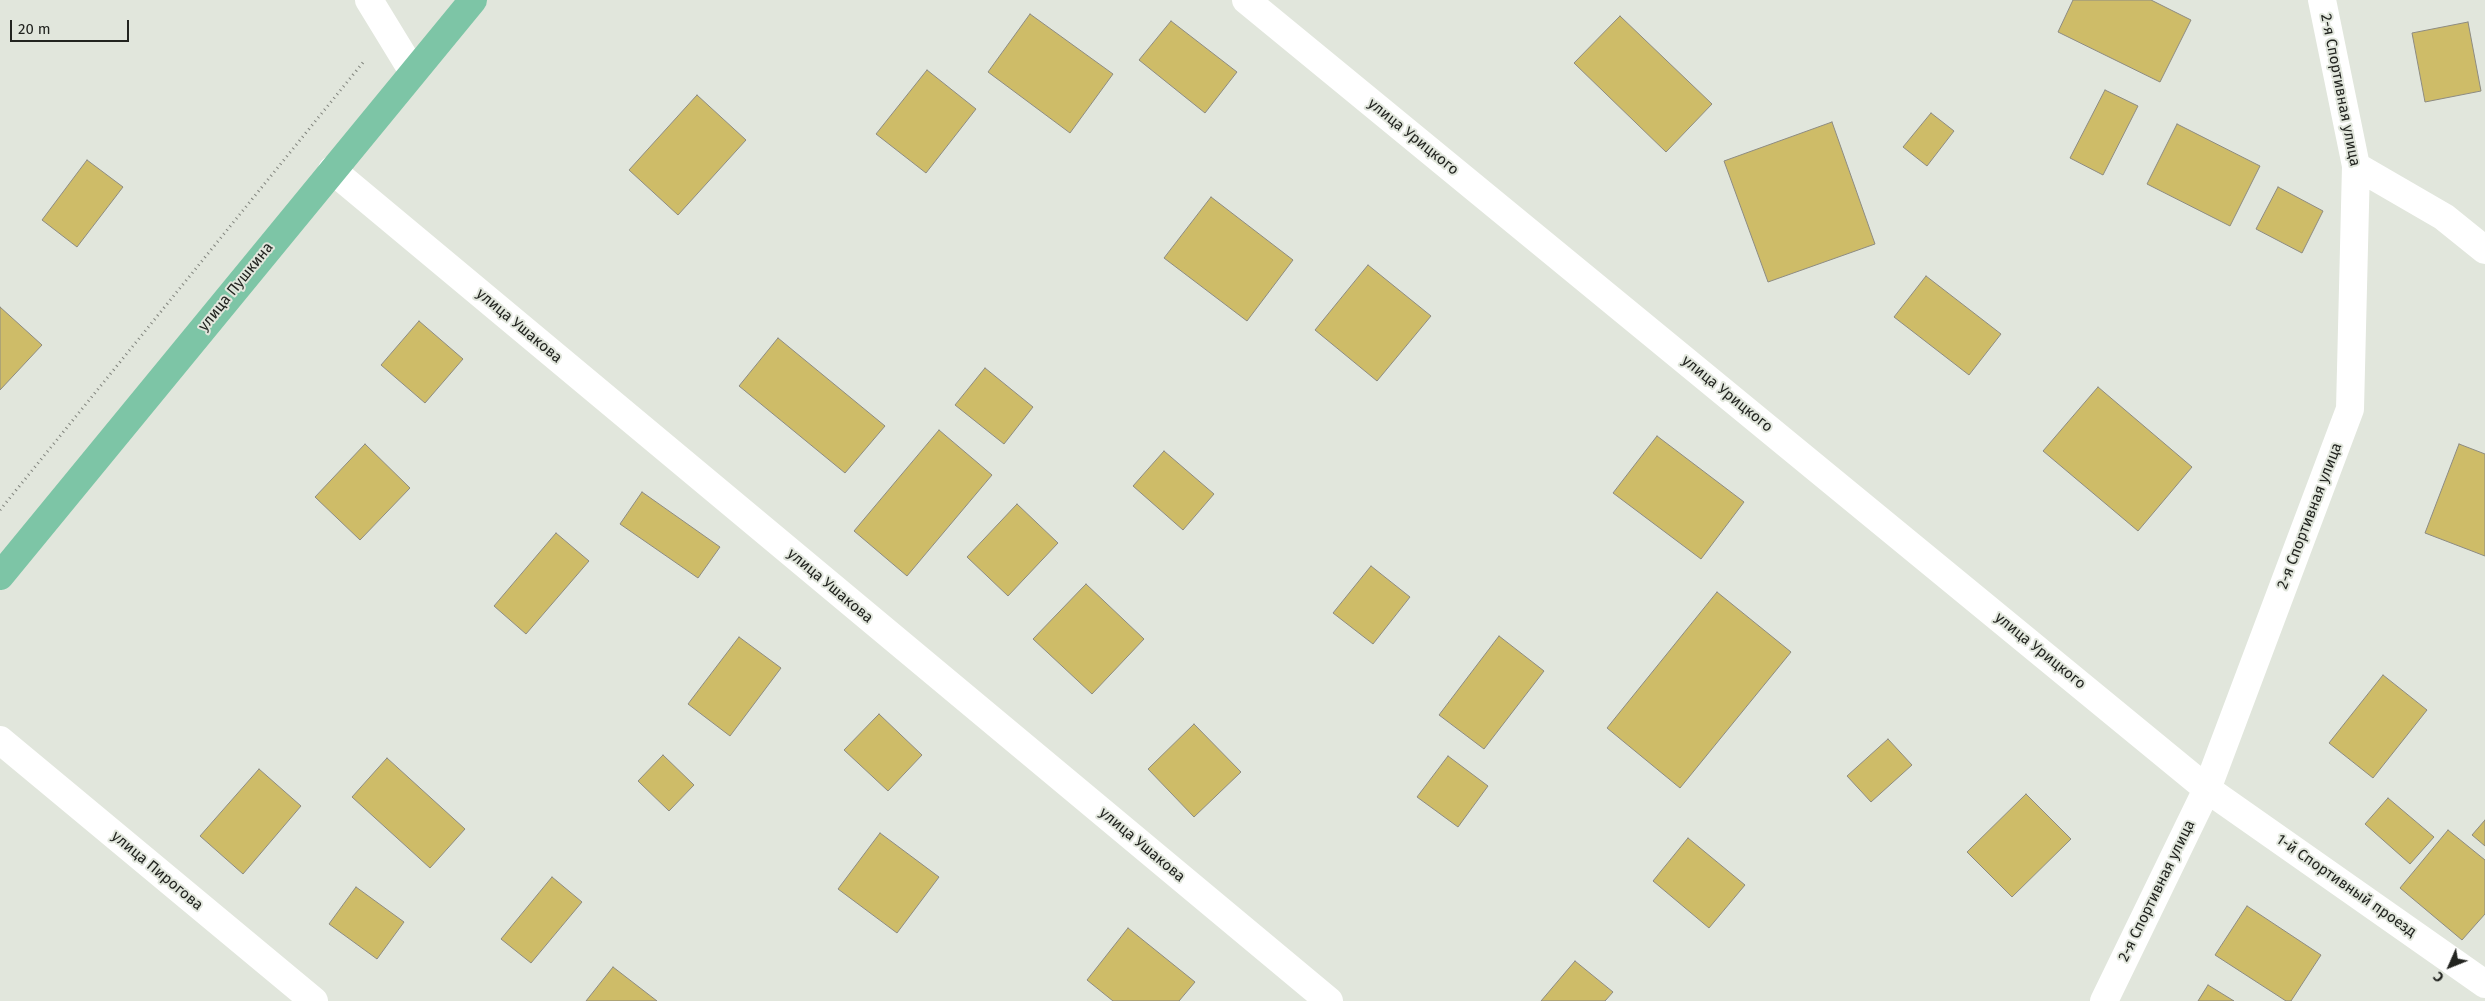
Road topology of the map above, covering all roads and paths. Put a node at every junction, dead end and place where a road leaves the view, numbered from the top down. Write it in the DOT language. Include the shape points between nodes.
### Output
graph roads {
  1 [pos="369,0"];
  2 [pos="473,0"];
  3 [pos="1246,0"];
  4 [pos="2322,0"];
  5 [pos="388,33"];
  6 [pos="413,72"];
  7 [pos="2356,166"];
  8 [pos="332,170"];
  9 [pos="2485,250"];
  10 [pos="0,510"];
  11 [pos="0,576"];
  12 [pos="0,740"];
  13 [pos="2207,789"];
  14 [pos="2485,984"];
  15 [pos="314,1001"];
  16 [pos="1329,1001"];
  17 [pos="2104,1001"];
  1 -- 5 [label="street"];
  2 -- 6 [label="main road, улица Пушкина"];
  3 -- 13 [label="street, улица Урицкого"];
  4 -- 7 [label="street, 2-я Спортивная улица"];
  5 -- 6 [label="street"];
  5 -- 10 [label="path"];
  6 -- 8 [label="main road, улица Пушкина"];
  7 -- 9 [label="street" via="2444,216"];
  7 -- 13 [label="street, 2-я Спортивная улица" via="2350,409"];
  8 -- 11 [label="main road, улица Пушкина"];
  8 -- 16 [label="street, улица Ушакова"];
  12 -- 15 [label="street, улица Пирогова"];
  13 -- 14 [label="street, 1-й Спортивный проезд"];
  13 -- 17 [label="street, 2-я Спортивная улица"];
}
